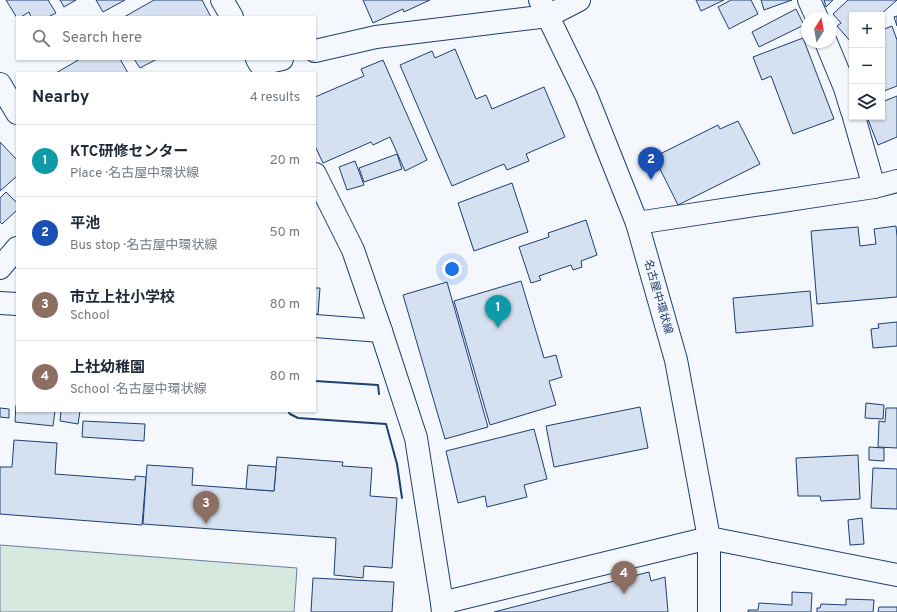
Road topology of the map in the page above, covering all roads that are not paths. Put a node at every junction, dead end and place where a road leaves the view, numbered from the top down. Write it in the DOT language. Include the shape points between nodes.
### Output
graph roads {
  1 [pos="222,0"];
  2 [pos="579,0"];
  3 [pos="809,0"];
  4 [pos="544,8"];
  5 [pos="814,12"];
  6 [pos="231,16"];
  7 [pos="829,48"];
  8 [pos="316,51"];
  9 [pos="279,60"];
  10 [pos="257,67"];
  11 [pos="0,84"];
  12 [pos="849,100"];
  13 [pos="16,110"];
  14 [pos="855,120"];
  15 [pos="316,176"];
  16 [pos="897,181"];
  17 [pos="874,187"];
  18 [pos="637,223"];
  19 [pos="16,249"];
  20 [pos="0,268"];
  21 [pos="0,303"];
  22 [pos="16,304"];
  23 [pos="316,326"];
  24 [pos="381,331"];
  25 [pos="709,538"];
  26 [pos="897,575"];
  27 [pos="443,607"];
  28 [pos="709,612"];
  1 -- 6 [label="street"];
  2 -- 4 [label="street"];
  3 -- 5 [label="street"];
  4 -- 8 [label="street" via="376,37"];
  4 -- 18 [label="street, 名古屋中環状線" via="586,95"];
  7 -- 12 [label="street"];
  9 -- 10 [label="street"];
  11 -- 13 [label="street"];
  14 -- 17 [label="street"];
  15 -- 24 [label="street" via="353,250"];
  16 -- 17 [label="street"];
  17 -- 18 [label="street"];
  18 -- 25 [label="street, 名古屋中環状線" via="676,360"];
  19 -- 20 [label="street"];
  21 -- 22 [label="street"];
  23 -- 24 [label="street"];
  24 -- 27 [label="street" via="416,438"];
  25 -- 26 [label="street"];
  25 -- 27 [label="street"];
  25 -- 28 [label="street, 名古屋中環状線"];
}
